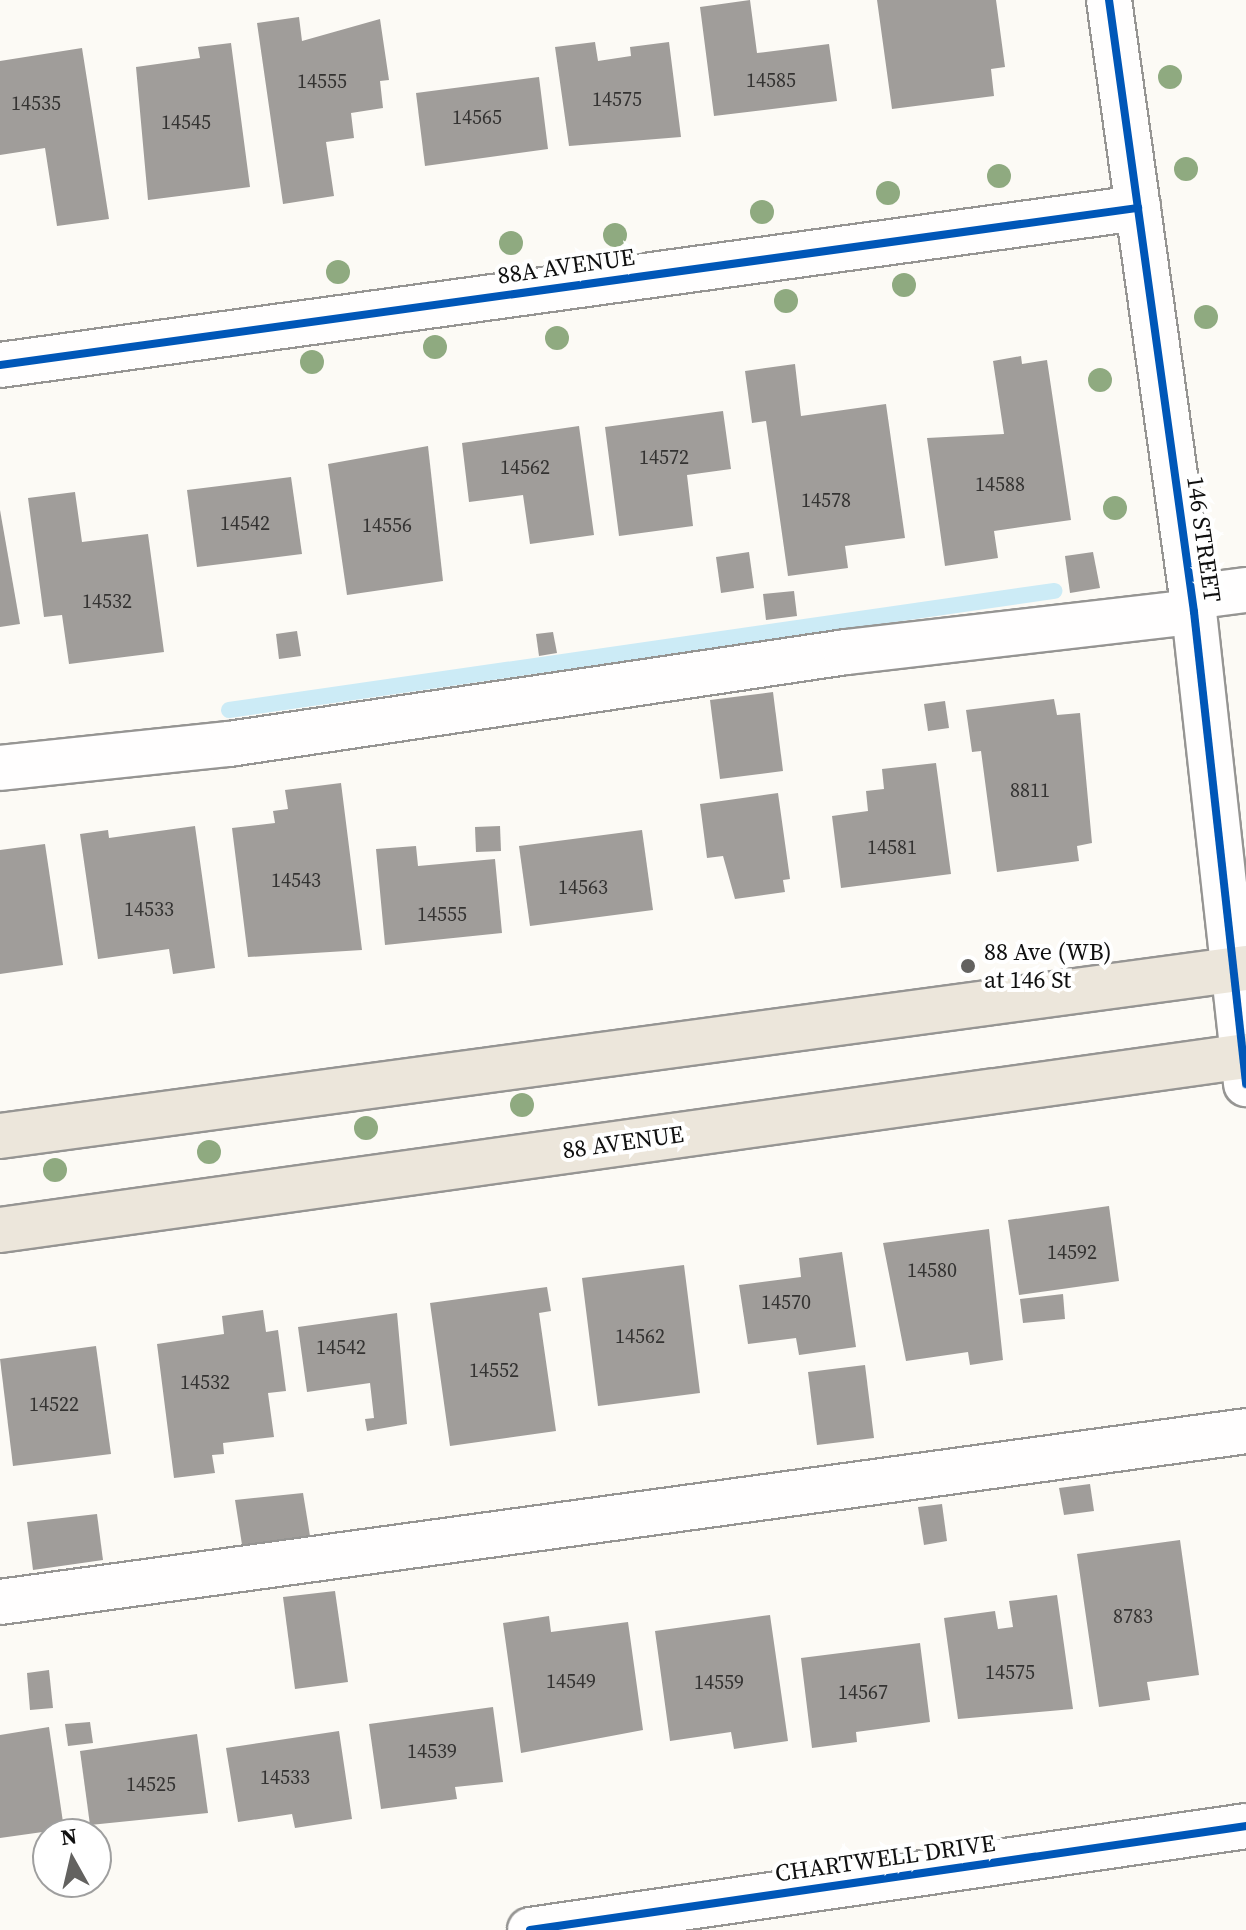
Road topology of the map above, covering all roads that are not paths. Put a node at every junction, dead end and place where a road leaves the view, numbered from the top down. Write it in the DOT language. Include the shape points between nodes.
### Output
graph roads {
  1 [pos="1109,0"];
  2 [pos="1138,208"];
  3 [pos="0,365"];
  4 [pos="1246,590"];
  5 [pos="1193,605"];
  6 [pos="0,768"];
  7 [pos="1241,969"];
  8 [pos="1245,1065"];
  9 [pos="0,1136"];
  10 [pos="0,1230"];
  11 [pos="1246,1431"];
  12 [pos="0,1602"];
  13 [pos="1246,1826"];
  14 [pos="530,1930"];
  1 -- 2 [label="street, 146 STREET"];
  2 -- 3 [label="street, 88A AVENUE"];
  2 -- 5 [label="street, 146 STREET"];
  4 -- 5 [label="street"];
  5 -- 6 [label="street" via="229,744"];
  5 -- 7 [label="street, 146 STREET"];
  7 -- 8 [label="street, 146 STREET"];
  7 -- 9 [label="main road"];
  8 -- 10 [label="main road, 88 AVENUE"];
  11 -- 12 [label="street"];
  13 -- 14 [label="street, CHARTWELL DRIVE"];
}
